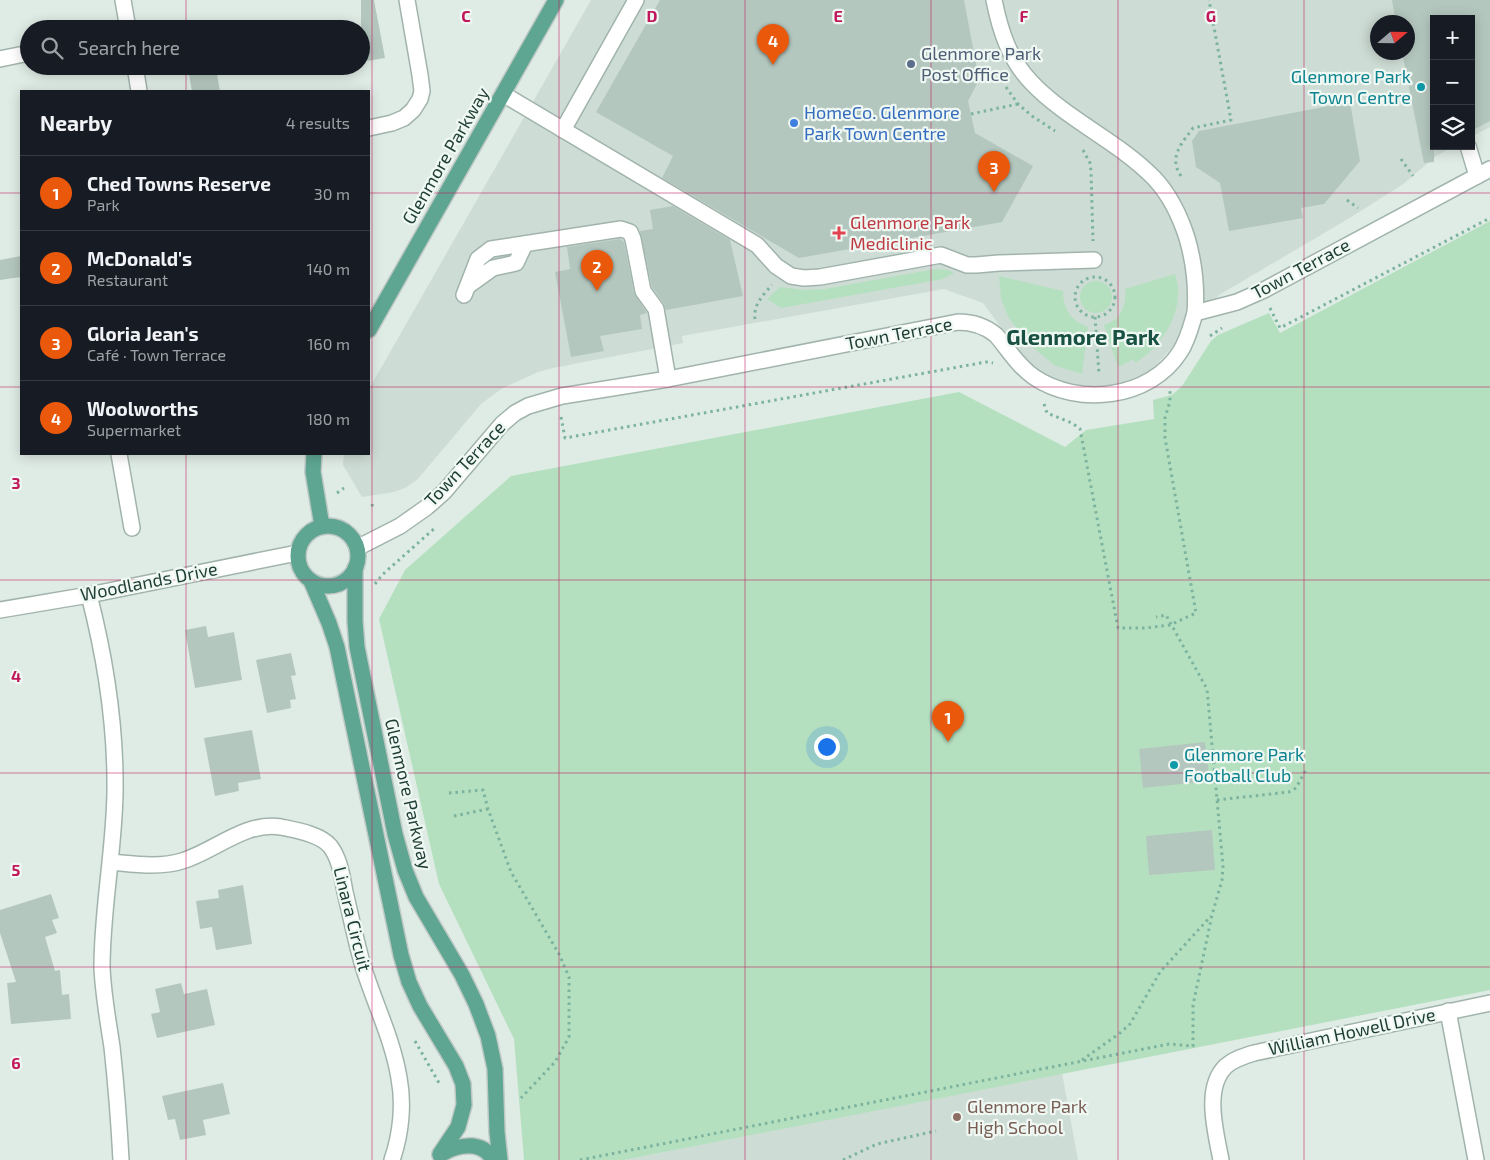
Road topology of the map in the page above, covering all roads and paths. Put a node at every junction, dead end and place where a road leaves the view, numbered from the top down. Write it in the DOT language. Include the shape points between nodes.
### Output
graph roads {
  1 [pos="123,0"];
  2 [pos="407,0"];
  3 [pos="556,0"];
  4 [pos="636,0"];
  5 [pos="994,0"];
  6 [pos="1210,0"];
  7 [pos="126,20"];
  8 [pos="20,56"];
  9 [pos="0,59"];
  10 [pos="136,75"];
  11 [pos="1004,83"];
  12 [pos="139,90"];
  13 [pos="503,94"];
  14 [pos="1018,104"];
  15 [pos="971,114"];
  16 [pos="370,128"];
  17 [pos="563,130"];
  18 [pos="1061,135"];
  19 [pos="1075,145"];
  20 [pos="1470,150"];
  21 [pos="1401,159"];
  22 [pos="1483,172"];
  23 [pos="1181,176"];
  24 [pos="1413,176"];
  25 [pos="1347,200"];
  26 [pos="1358,208"];
  27 [pos="1490,218"];
  28 [pos="1094,260"];
  29 [pos="770,287"];
  30 [pos="466,291"];
  31 [pos="1263,310"];
  32 [pos="1195,313"];
  33 [pos="1095,317"];
  34 [pos="755,319"];
  35 [pos="370,328"];
  36 [pos="1222,328"];
  37 [pos="1209,337"];
  38 [pos="998,368"];
  39 [pos="1099,377"];
  40 [pos="668,379"];
  41 [pos="1174,386"];
  42 [pos="1170,389"];
  43 [pos="1163,393"];
  44 [pos="1052,404"];
  45 [pos="552,419"];
  46 [pos="119,455"];
  47 [pos="314,455"];
  48 [pos="344,488"];
  49 [pos="337,493"];
  50 [pos="372,504"];
  51 [pos="373,509"];
  52 [pos="443,521"];
  53 [pos="322,526"];
  54 [pos="132,528"];
  55 [pos="357,548"];
  56 [pos="297,552"];
  57 [pos="392,558"];
  58 [pos="395,564"];
  59 [pos="355,568"];
  60 [pos="311,581"];
  61 [pos="373,590"];
  62 [pos="89,595"];
  63 [pos="0,610"];
  64 [pos="1156,617"];
  65 [pos="1170,625"];
  66 [pos="1307,768"];
  67 [pos="449,793"];
  68 [pos="1217,800"];
  69 [pos="488,809"];
  70 [pos="454,816"];
  71 [pos="111,862"];
  72 [pos="1212,915"];
  73 [pos="1490,1003"];
  74 [pos="1448,1011"];
  75 [pos="1080,1061"];
  76 [pos="521,1098"];
  77 [pos="936,1131"];
  78 [pos="438,1157"];
  79 [pos="121,1160"];
  80 [pos="392,1160"];
  81 [pos="493,1160"];
  82 [pos="500,1160"];
  83 [pos="580,1160"];
  84 [pos="843,1160"];
  85 [pos="1221,1160"];
  86 [pos="1476,1160"];
  1 -- 7 [label="street"];
  2 -- 16 [label="street" via="420,75 420,98 414,110 404,118"];
  3 -- 13 [label="main road, Glenmore Parkway"];
  4 -- 17 [label="street"];
  5 -- 32 [label="street" via="1003,37 1030,82 1138,164 1165,192 1189,244 1196,286"];
  6 -- 23 [label="path" via="1231,120 1193,128 1177,150 1176,169"];
  8 -- 9 [label="street"];
  10 -- 12 [label="street"];
  11 -- 14 [label="path"];
  13 -- 17 [label="street"];
  13 -- 35 [label="main road, Glenmore Parkway"];
  14 -- 15 [label="path"];
  14 -- 18 [label="path"];
  17 -- 28 [label="street" via="757,245 776,266 791,276 820,277 941,255 967,265"];
  19 -- 28 [label="path" via="1086,155 1091,171"];
  20 -- 22 [label="street"];
  21 -- 24 [label="path"];
  22 -- 32 [label="street, Town Terrace" via="1264,290 1237,302"];
  25 -- 26 [label="path"];
  27 -- 31 [label="path" via="1280,328 1269,307"];
  29 -- 34 [label="path" via="757,303"];
  30 -- 40 [label="street" via="478,259 491,249 621,229 630,232 643,291 656,309"];
  32 -- 40 [label="street, Town Terrace" via="1180,353 1167,367 1147,382 1113,393 1067,393 1049,386 1026,371 991,331 976,324 958,322"];
  33 -- 33 [label="path" via="1108,312 1115,300 1107,282 1095,277 1083,281 1075,297 1079,309"];
  33 -- 39 [label="path"];
  36 -- 37 [label="path"];
  38 -- 45 [label="path" via="995,363 986,362 565,438 560,416"];
  40 -- 55 [label="street, Town Terrace" via="562,396 521,410 502,424 444,492 427,507 400,526"];
  41 -- 42 [label="path"];
  42 -- 43 [label="path"];
  42 -- 65 [label="path" via="1165,438 1196,613"];
  44 -- 65 [label="path" via="1043,401 1047,413 1080,429 1118,628"];
  46 -- 54 [label="street"];
  47 -- 53 [label="main road" via="313,472"];
  48 -- 49 [label="path"];
  50 -- 51 [label="path"];
  52 -- 58 [label="path"];
  53 -- 55 [label="main road" via="339,528 347,533"];
  53 -- 56 [label="main road" via="305,536"];
  55 -- 59 [label="main road"];
  56 -- 60 [label="main road" via="300,569"];
  56 -- 62 [label="street, Woodlands Drive"];
  57 -- 58 [label="path"];
  58 -- 61 [label="path" via="374,584"];
  59 -- 60 [label="main road" via="350,577 331,586"];
  59 -- 82 [label="main road, Glenmore Parkway" via="357,647 395,834 416,897 462,975 488,1036 495,1069"];
  60 -- 78 [label="main road" via="337,647 394,926 409,982 463,1084 464,1106 458,1127"];
  62 -- 63 [label="street, Woodlands Drive"];
  62 -- 71 [label="street" via="112,710 115,795"];
  64 -- 65 [label="path" via="1166,615"];
  65 -- 68 [label="path" via="1207,689"];
  66 -- 68 [label="path" via="1296,788 1289,792"];
  67 -- 69 [label="path" via="483,790"];
  68 -- 72 [label="path" via="1223,866"];
  69 -- 70 [label="path"];
  69 -- 76 [label="path" via="511,872 569,977 569,1037 555,1062"];
  71 -- 79 [label="street" via="102,971"];
  71 -- 80 [label="street, Linara Circuit" via="171,864 264,826 315,836 329,844 339,863 359,952 399,1078 400,1119"];
  72 -- 75 [label="path" via="1164,967 1130,1024"];
  72 -- 75 [label="path" via="1193,1005 1193,1046 1169,1044"];
  73 -- 74 [label="street, William Howell Drive"];
  74 -- 85 [label="street, William Howell Drive" via="1233,1061 1221,1073 1214,1087"];
  74 -- 86 [label="street"];
  75 -- 83 [label="path"];
  77 -- 84 [label="path" via="876,1144"];
  78 -- 81 [label="main road" via="455,1147 468,1145 480,1148"];
}
